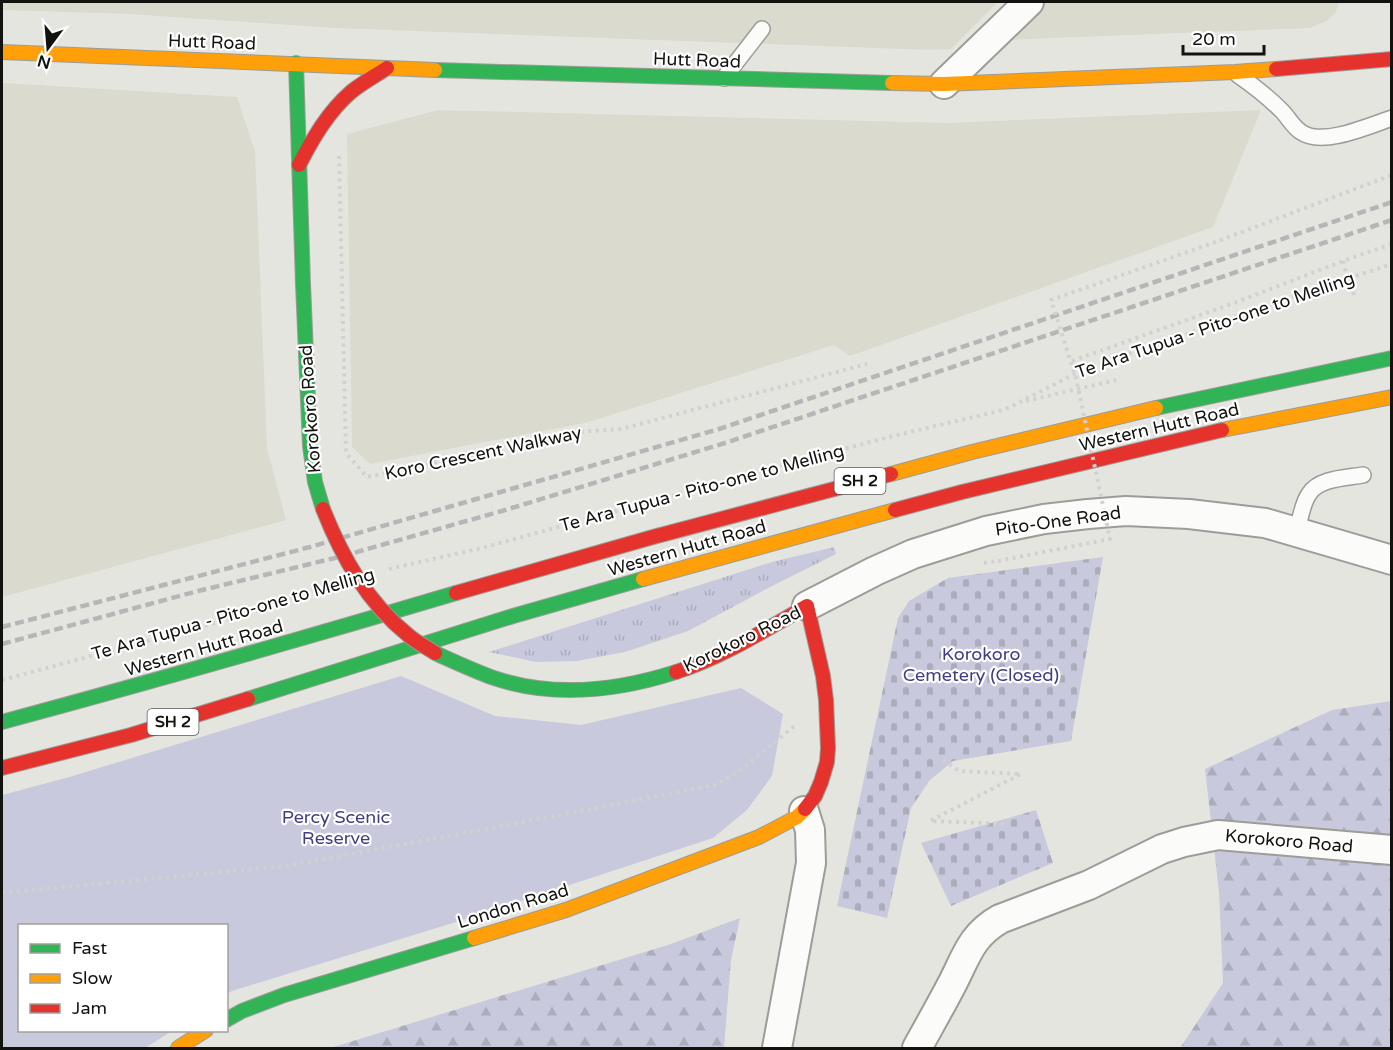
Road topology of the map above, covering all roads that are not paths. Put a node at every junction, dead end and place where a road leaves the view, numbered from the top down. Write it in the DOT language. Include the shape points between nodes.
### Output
graph roads {
  1 [pos="1029,2"];
  2 [pos="762,29"];
  3 [pos="2,52"];
  4 [pos="1392,59"];
  5 [pos="296,63"];
  6 [pos="387,68"];
  7 [pos="1234,72"];
  8 [pos="724,78"];
  9 [pos="944,84"];
  10 [pos="1389,116"];
  11 [pos="299,166"];
  12 [pos="1392,358"];
  13 [pos="1392,397"];
  14 [pos="1363,475"];
  15 [pos="1297,531"];
  16 [pos="1392,560"];
  17 [pos="807,606"];
  18 [pos="2,722"];
  19 [pos="2,768"];
  20 [pos="804,811"];
  21 [pos="1392,850"];
  22 [pos="228,1019"];
  23 [pos="203,1032"];
  24 [pos="178,1048"];
  25 [pos="777,1048"];
  26 [pos="917,1048"];
  1 -- 9 [label="street"];
  2 -- 8 [label="lane"];
  3 -- 5 [label="main road, Hutt Road"];
  4 -- 7 [label="main road, Hutt Road"];
  5 -- 6 [label="main road, Hutt Road"];
  5 -- 11 [label="main road, Korokoro Road"];
  6 -- 8 [label="main road, Hutt Road"];
  6 -- 11 [label="main road" via="334,108"];
  7 -- 9 [label="main road, Hutt Road"];
  7 -- 10 [label="lane" via="1269,97 1307,135 1334,137"];
  8 -- 9 [label="main road, Hutt Road"];
  11 -- 17 [label="main road, Korokoro Road, bridge" via="310,446 315,482 333,537 358,581 408,635 454,663 494,679 555,691 583,691 618,687 686,669"];
  12 -- 18 [label="main road, Western Hutt Road / SH 2" via="972,452 516,575"];
  13 -- 19 [label="main road, Western Hutt Road / SH 2" via="1224,430 939,498 513,616 131,735"];
  14 -- 15 [label="lane" via="1332,480 1310,492"];
  15 -- 16 [label="street, Pito-One Road"];
  15 -- 17 [label="street, Pito-One Road" via="1189,514 1126,512 1044,519 986,531 913,554"];
  17 -- 20 [label="main road, Korokoro Road" via="826,700 827,762 815,796"];
  20 -- 22 [label="main road, London Road" via="759,837 566,909 284,995"];
  20 -- 25 [label="street" via="810,830 811,862"];
  21 -- 26 [label="street, Korokoro Road" via="1218,835 1162,849 1089,885 988,925 967,952"];
  23 -- 24 [label="main road"];
}
